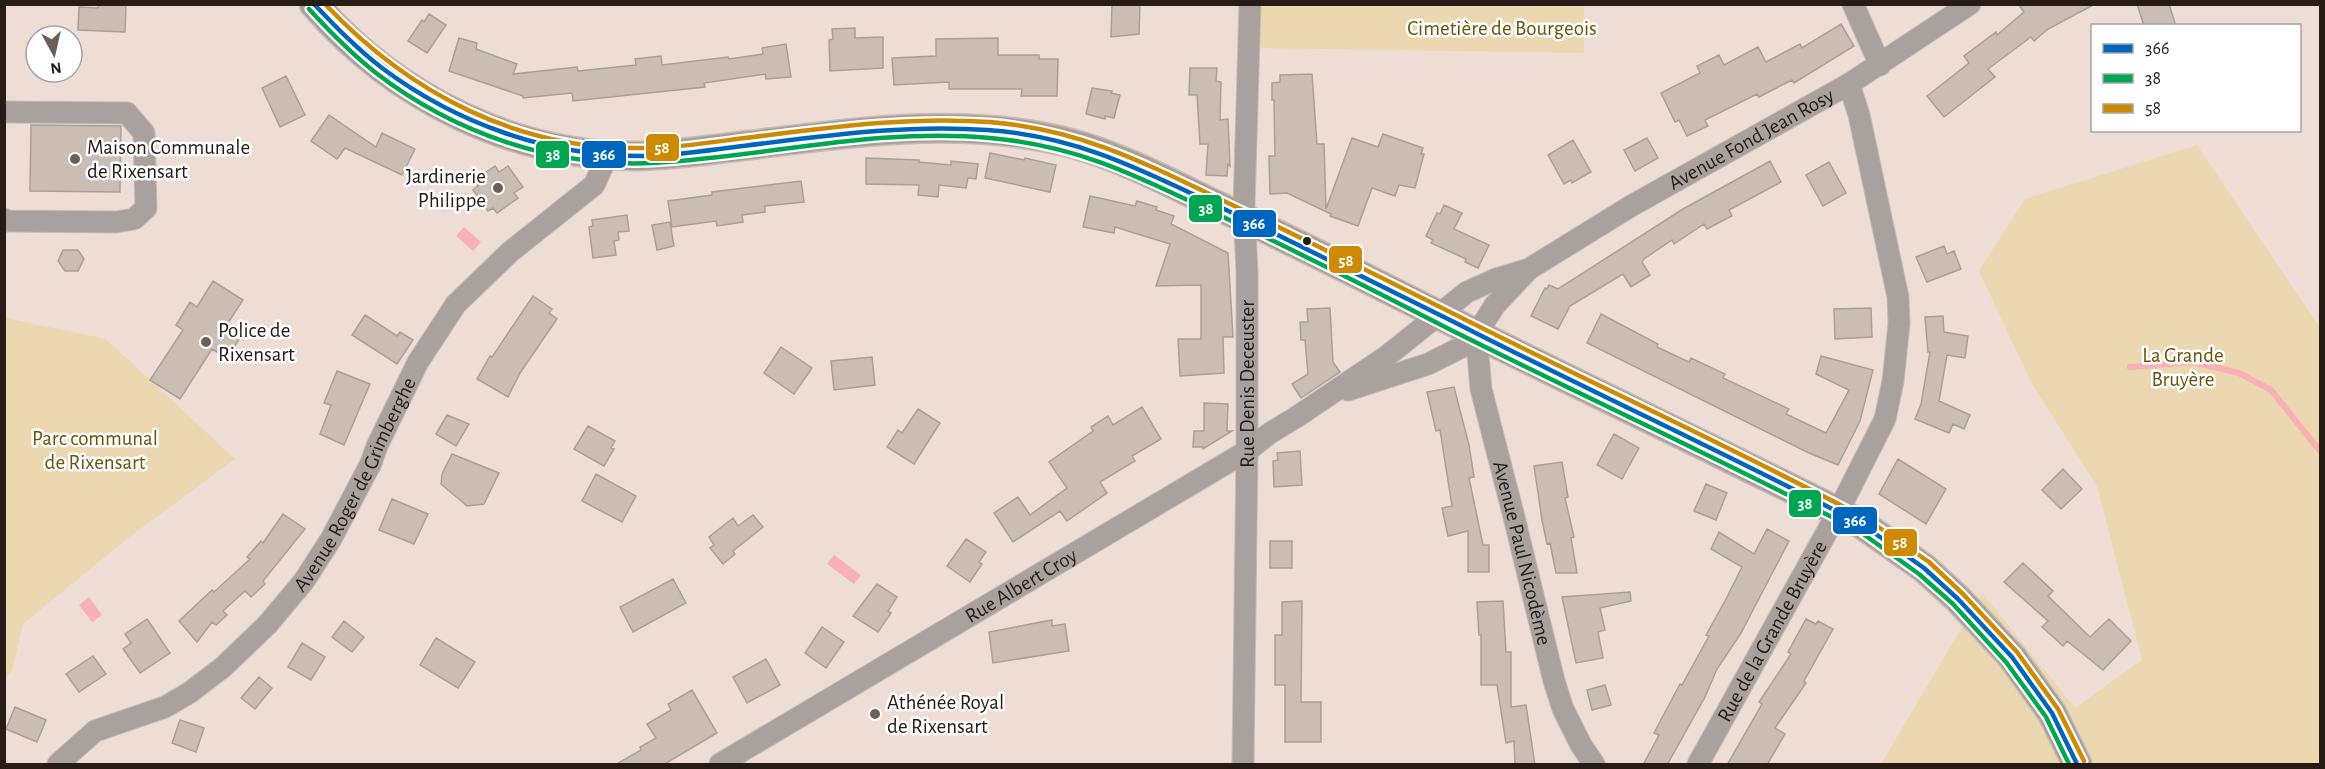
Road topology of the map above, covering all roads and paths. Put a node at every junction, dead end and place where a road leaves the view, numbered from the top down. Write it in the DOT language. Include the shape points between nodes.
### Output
graph roads {
  1 [pos="314,4"];
  2 [pos="1250,4"];
  3 [pos="1853,4"];
  4 [pos="1970,4"];
  5 [pos="1880,65"];
  6 [pos="1849,84"];
  7 [pos="4,112"];
  8 [pos="608,155"];
  9 [pos="1245,218"];
  10 [pos="4,219"];
  11 [pos="1529,269"];
  12 [pos="1438,315"];
  13 [pos="1477,333"];
  14 [pos="1317,403"];
  15 [pos="1247,451"];
  16 [pos="1838,512"];
  17 [pos="58,765"];
  18 [pos="720,765"];
  19 [pos="1243,765"];
  20 [pos="1594,765"];
  21 [pos="1698,765"];
  22 [pos="2077,765"];
  1 -- 8 [label="main road" via="361,53 437,105 476,124 541,146"];
  2 -- 9 [label="street, Rue Denis Deceuster"];
  3 -- 5 [label="street"];
  4 -- 5 [label="street, Avenue Fond Jean Rosy"];
  5 -- 6 [label="street, Avenue Fond Jean Rosy"];
  6 -- 11 [label="street, Avenue Fond Jean Rosy" via="1631,206"];
  6 -- 16 [label="street, Rue de la Grande Bruyère" via="1898,297 1899,324 1885,419"];
  7 -- 10 [label="street" via="127,113 144,133 146,208 134,219 116,222"];
  8 -- 9 [label="main road" via="686,153 898,129 1008,132 1070,143 1127,163"];
  8 -- 17 [label="street, Avenue Roger de Grimberghe" via="594,185 510,252 456,304 418,362 331,539 304,581 267,626 189,693 165,707 95,731"];
  9 -- 12 [label="main road"];
  9 -- 15 [label="street, Rue Denis Deceuster"];
  11 -- 12 [label="street, Avenue Fond Jean Rosy" via="1467,292"];
  11 -- 13 [label="street, Avenue Fond Jean Rosy" via="1495,305"];
  12 -- 13 [label="main road"];
  12 -- 14 [label="street, Rue Albert Croy" via="1387,356"];
  13 -- 14 [label="street, Rue Albert Croy" via="1466,345 1428,364"];
  13 -- 16 [label="main road"];
  13 -- 20 [label="street, Avenue Paul Nicodème" via="1481,388 1554,681 1563,709"];
  14 -- 15 [label="street, Rue Albert Croy"];
  15 -- 18 [label="street, Rue Albert Croy"];
  15 -- 19 [label="street, Rue Denis Deceuster"];
  16 -- 21 [label="street, Rue de la Grande Bruyère"];
  16 -- 22 [label="main road" via="1924,568 1958,599 2034,685"];
}
